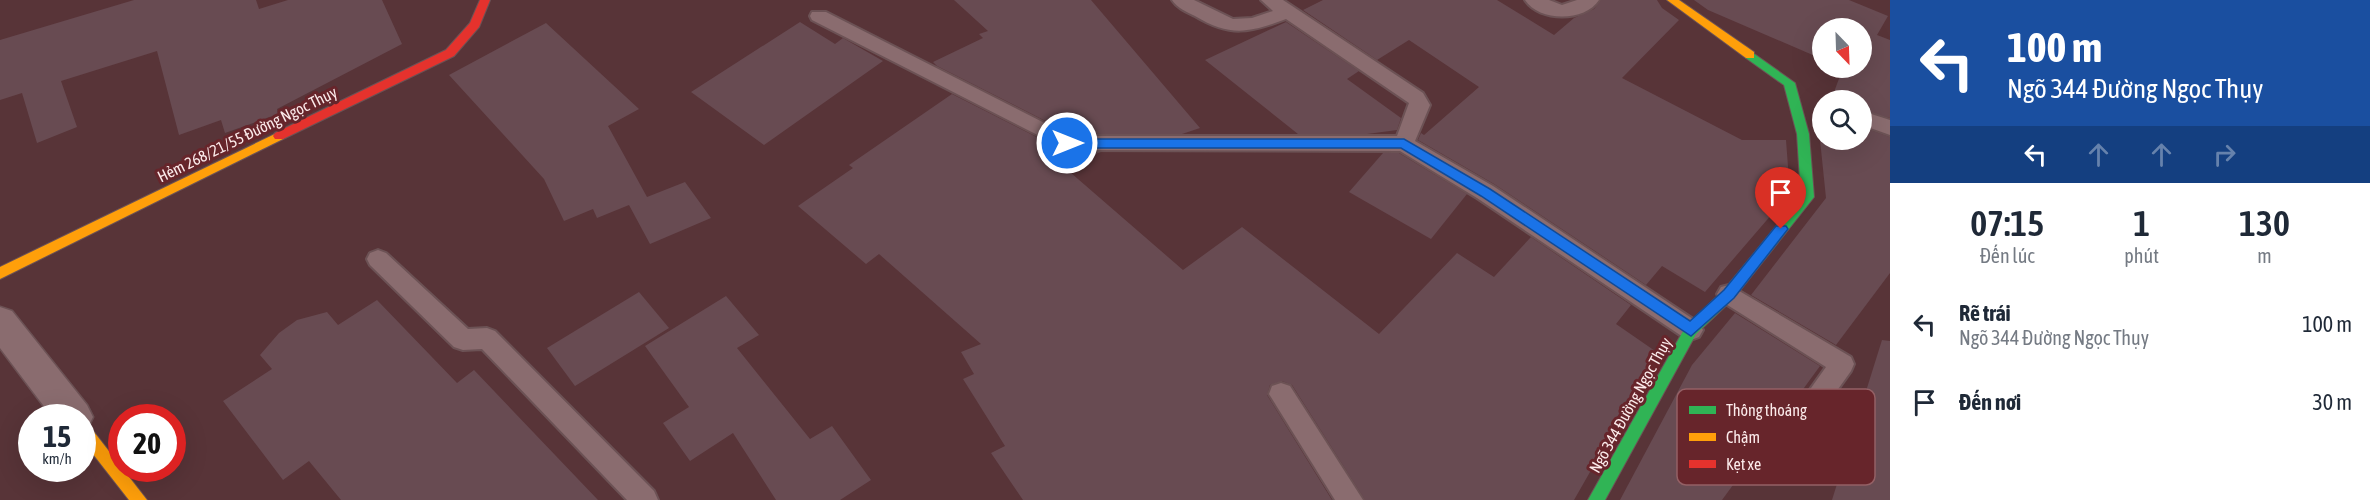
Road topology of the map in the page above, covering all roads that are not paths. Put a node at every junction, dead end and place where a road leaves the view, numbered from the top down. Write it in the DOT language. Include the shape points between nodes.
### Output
graph roads {
  1 [pos="485,0"];
  2 [pos="1181,0"];
  3 [pos="1270,0"];
  4 [pos="1534,0"];
  5 [pos="1590,0"];
  6 [pos="1672,0"];
  7 [pos="1288,12"];
  8 [pos="819,16"];
  9 [pos="1872,121"];
  10 [pos="1890,128"];
  11 [pos="1404,144"];
  12 [pos="378,258"];
  13 [pos="0,273"];
  14 [pos="1729,294"];
  15 [pos="0,321"];
  16 [pos="1691,330"];
  17 [pos="1824,389"];
  18 [pos="1281,394"];
  19 [pos="64,404"];
  20 [pos="96,446"];
  21 [pos="139,500"];
  22 [pos="645,500"];
  23 [pos="1350,500"];
  24 [pos="1596,500"];
  1 -- 13 [label="street, Hẻm 268/21/55 Đường Ngọc Thụy" via="475,24 450,52"];
  2 -- 7 [label="lane" via="1222,25 1247,27"];
  3 -- 7 [label="lane"];
  4 -- 5 [label="lane" via="1564,12 1575,11"];
  6 -- 14 [label="street, Ngõ 344 Đường Ngọc Thụy" via="1789,83 1803,134 1808,197"];
  7 -- 11 [label="lane" via="1416,98 1420,105"];
  8 -- 11 [label="lane" via="1067,143"];
  9 -- 10 [label="lane"];
  11 -- 16 [label="lane" via="1485,192"];
  12 -- 22 [label="lane" via="463,340 487,338"];
  14 -- 16 [label="street, Ngõ 344 Đường Ngọc Thụy"];
  14 -- 17 [label="lane" via="1842,364"];
  15 -- 19 [label="street"];
  16 -- 24 [label="street, Ngõ 344 Đường Ngọc Thụy"];
  18 -- 23 [label="lane"];
  20 -- 21 [label="street"];
}
